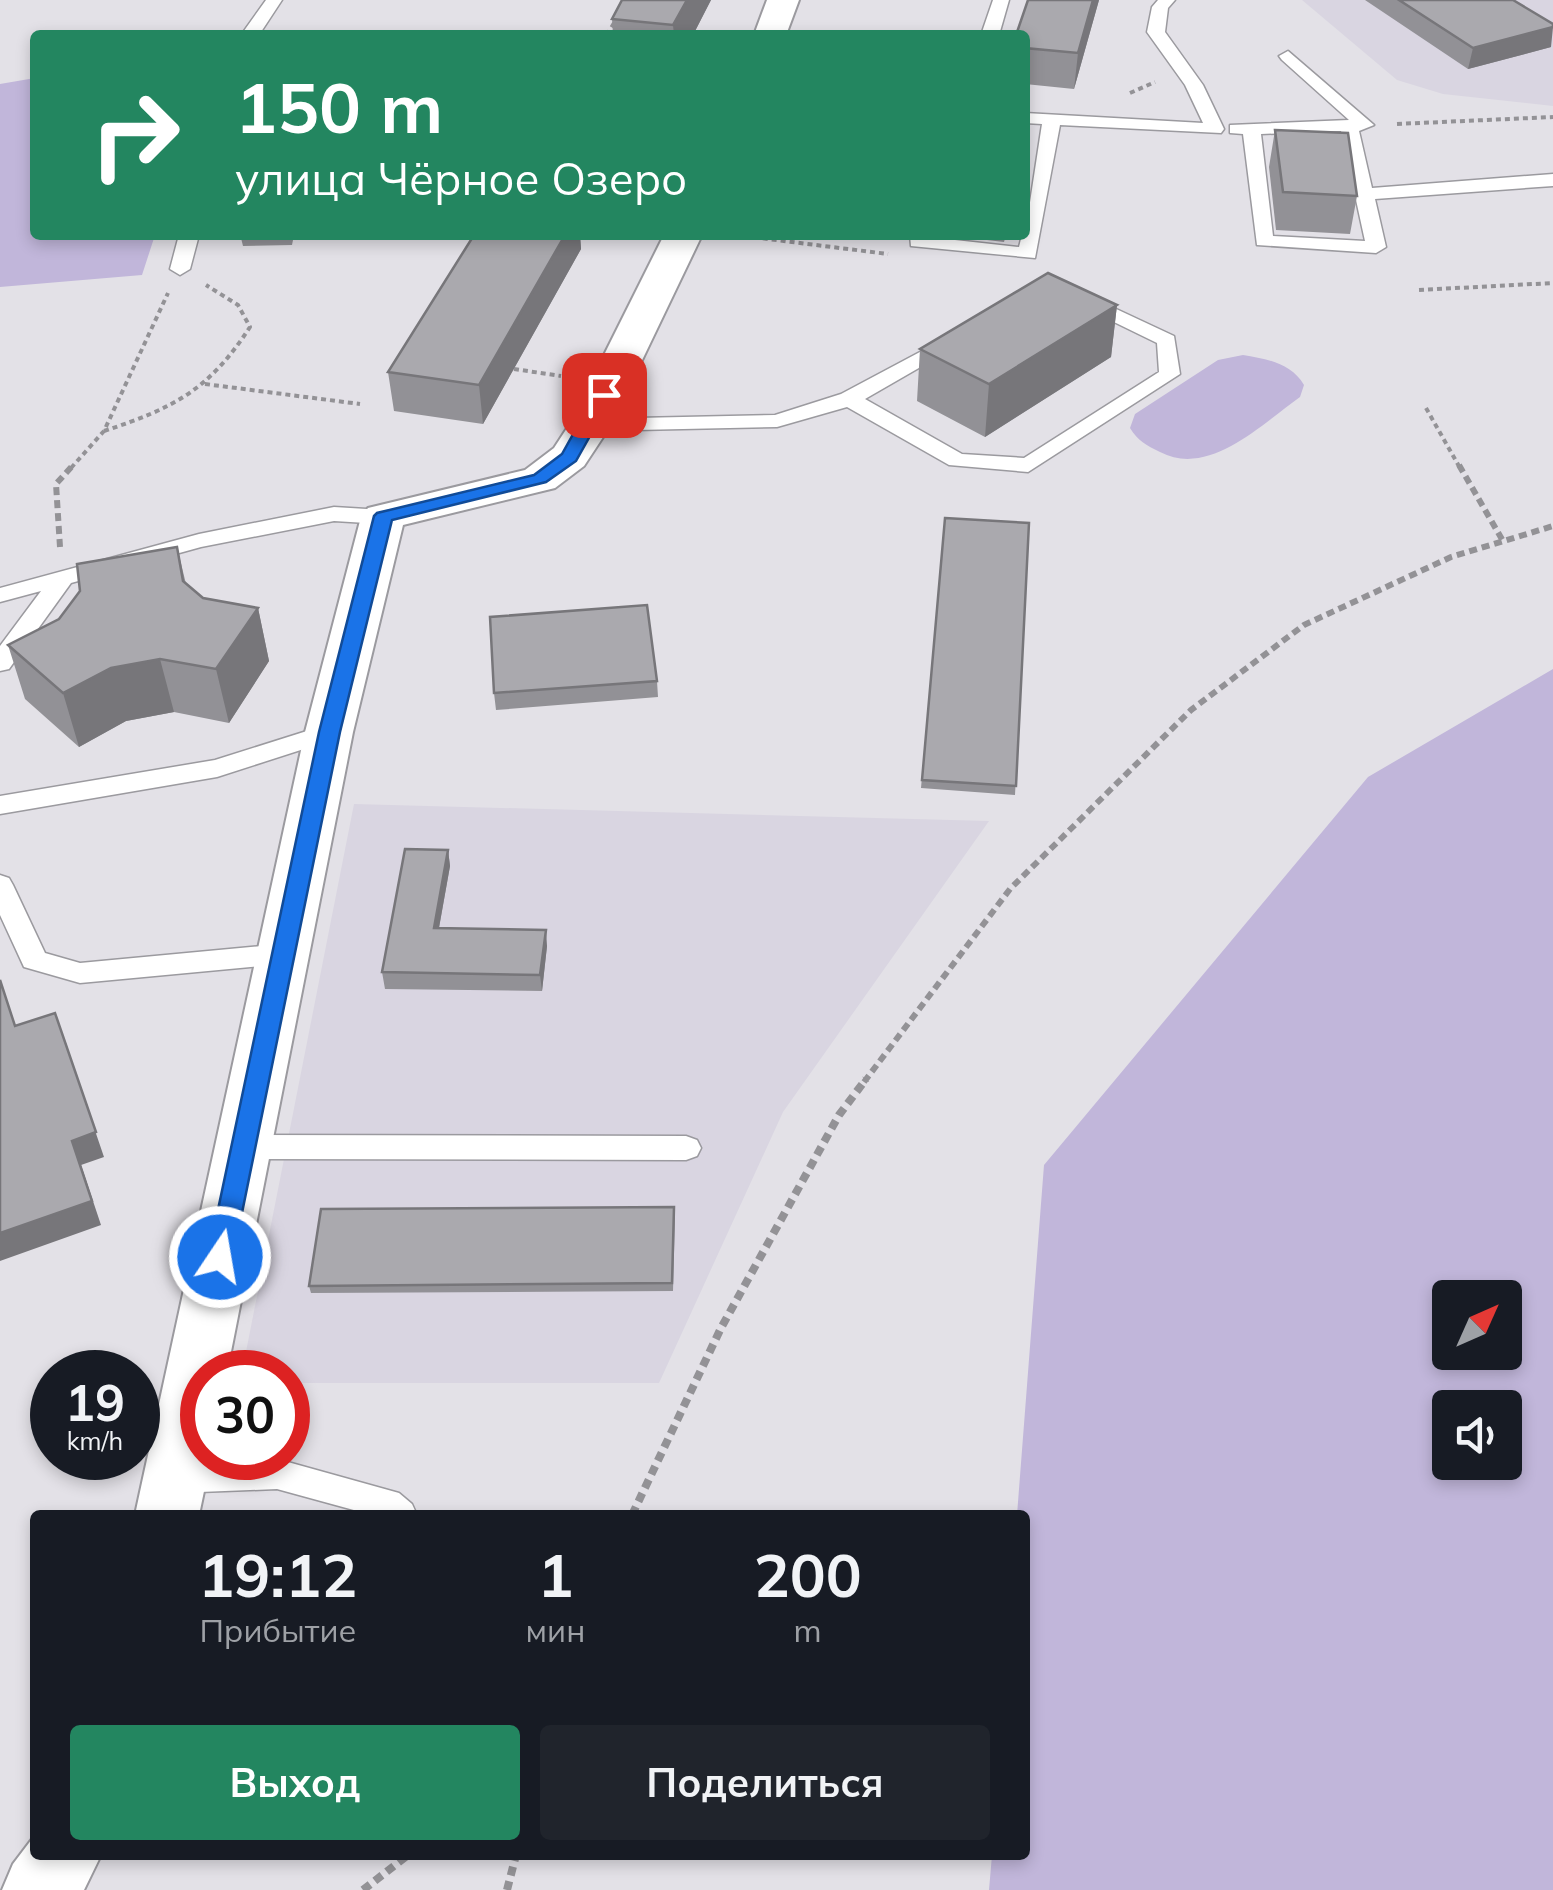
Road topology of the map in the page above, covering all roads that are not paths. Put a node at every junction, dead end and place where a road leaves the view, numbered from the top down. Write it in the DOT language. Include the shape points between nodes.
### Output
graph roads {
  1 [pos="274,0"];
  2 [pos="783,0"];
  3 [pos="1002,0"];
  4 [pos="1167,0"];
  5 [pos="253,30"];
  6 [pos="772,30"];
  7 [pos="992,30"];
  8 [pos="1288,56"];
  9 [pos="1030,118"];
  10 [pos="1052,120"];
  11 [pos="1357,126"];
  12 [pos="1251,128"];
  13 [pos="1215,129"];
  14 [pos="1553,180"];
  15 [pos="1364,194"];
  16 [pos="188,240"];
  17 [pos="679,240"];
  18 [pos="919,240"];
  19 [pos="180,269"];
  20 [pos="1053,297"];
  21 [pos="968,332"];
  22 [pos="850,399"];
  23 [pos="572,407"];
  24 [pos="383,516"];
  25 [pos="63,578"];
  26 [pos="0,595"];
  27 [pos="0,664"];
  28 [pos="330,732"];
  29 [pos="0,805"];
  30 [pos="0,885"];
  31 [pos="284,954"];
  32 [pos="244,1146"];
  33 [pos="686,1148"];
  34 [pos="171,1496"];
  35 [pos="395,1510"];
  36 [pos="61,1860"];
  37 [pos="39,1890"];
  1 -- 5 [label="lane"];
  2 -- 6 [label="street"];
  3 -- 7 [label="lane"];
  4 -- 13 [label="lane" via="1156,32"];
  8 -- 11 [label="lane"];
  9 -- 10 [label="lane"];
  10 -- 13 [label="lane"];
  10 -- 18 [label="lane" via="1028,254"];
  11 -- 12 [label="lane"];
  11 -- 15 [label="lane"];
  12 -- 13 [label="lane"];
  12 -- 15 [label="lane" via="1264,241 1376,247"];
  14 -- 15 [label="lane"];
  16 -- 19 [label="lane"];
  17 -- 23 [label="street"];
  20 -- 22 [label="lane" via="1090,300 1168,340 1170,374 1028,465 957,460"];
  21 -- 22 [label="lane"];
  22 -- 23 [label="lane" via="777,421"];
  23 -- 24 [label="street" via="570,458 540,478"];
  24 -- 25 [label="lane" via="334,514"];
  24 -- 28 [label="street"];
  25 -- 26 [label="lane"];
  25 -- 27 [label="lane"];
  28 -- 29 [label="lane" via="216,768"];
  28 -- 31 [label="street"];
  30 -- 31 [label="lane" via="34,960 80,973"];
  31 -- 32 [label="street"];
  32 -- 33 [label="lane"];
  32 -- 34 [label="street"];
  34 -- 35 [label="lane" via="277,1474"];
  36 -- 37 [label="street"];
}
